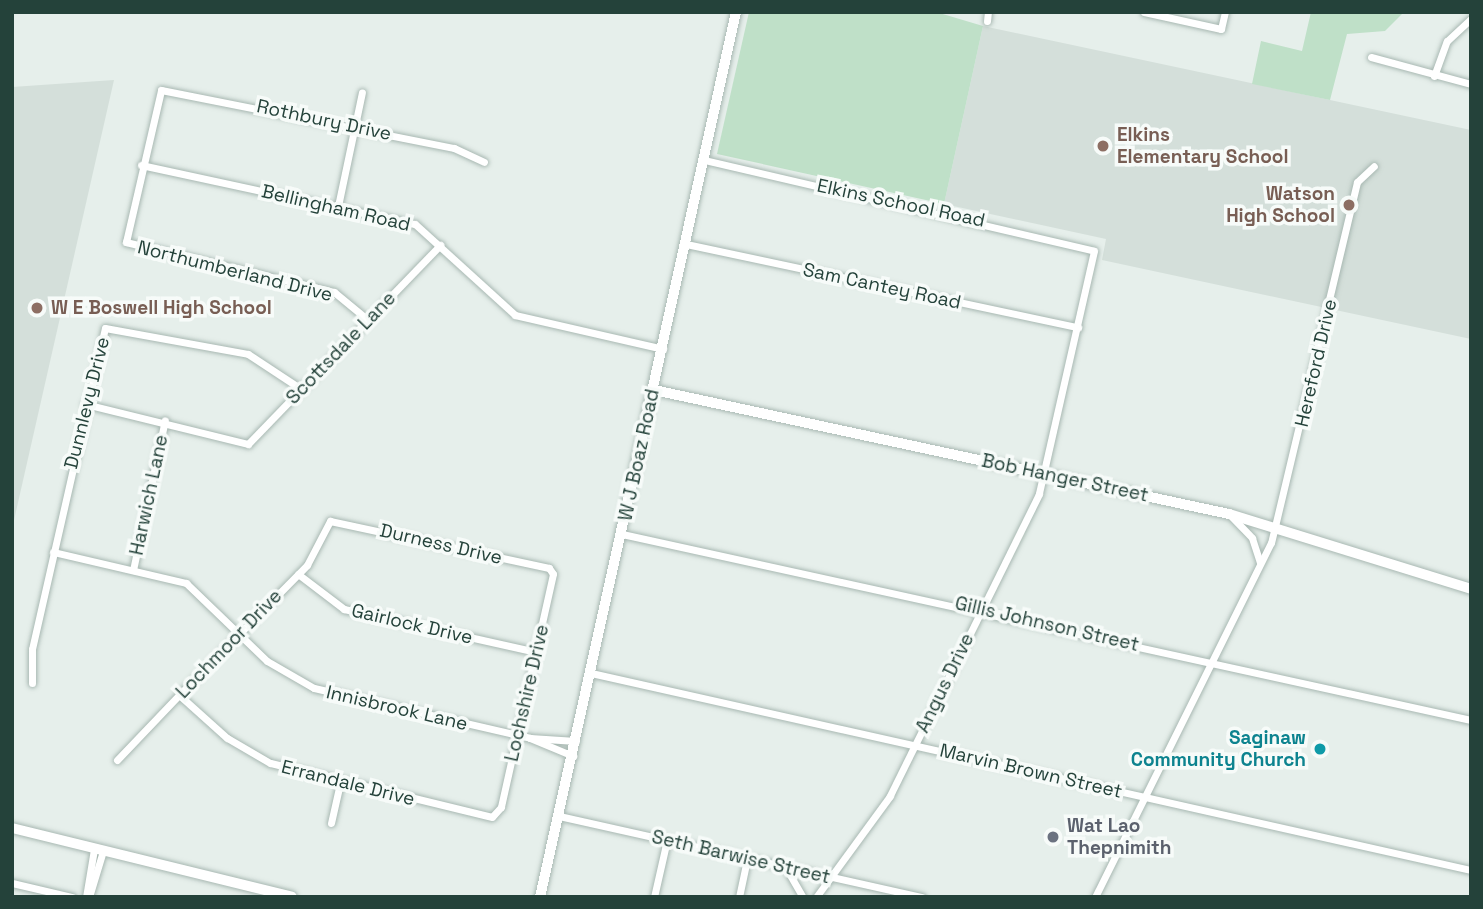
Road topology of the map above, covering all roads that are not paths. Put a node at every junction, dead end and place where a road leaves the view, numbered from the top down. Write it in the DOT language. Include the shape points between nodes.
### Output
graph roads {
  1 [pos="736,12"];
  2 [pos="1144,12"];
  3 [pos="1224,12"];
  4 [pos="1471,19"];
  5 [pos="1371,57"];
  6 [pos="1434,76"];
  7 [pos="1471,84"];
  8 [pos="161,90"];
  9 [pos="362,92"];
  10 [pos="354,127"];
  11 [pos="704,160"];
  12 [pos="484,162"];
  13 [pos="141,165"];
  14 [pos="1374,166"];
  15 [pos="338,206"];
  16 [pos="686,244"];
  17 [pos="440,245"];
  18 [pos="1094,251"];
  19 [pos="368,320"];
  20 [pos="1078,327"];
  21 [pos="663,349"];
  22 [pos="301,389"];
  23 [pos="654,390"];
  24 [pos="85,404"];
  25 [pos="165,420"];
  26 [pos="1046,474"];
  27 [pos="1229,514"];
  28 [pos="330,521"];
  29 [pos="1277,526"];
  30 [pos="622,534"];
  31 [pos="53,552"];
  32 [pos="1260,564"];
  33 [pos="133,570"];
  34 [pos="551,570"];
  35 [pos="298,574"];
  36 [pos="1471,589"];
  37 [pos="981,609"];
  38 [pos="239,634"];
  39 [pos="536,652"];
  40 [pos="1210,661"];
  41 [pos="591,673"];
  42 [pos="32,683"];
  43 [pos="179,695"];
  44 [pos="1471,720"];
  45 [pos="517,735"];
  46 [pos="530,738"];
  47 [pos="576,741"];
  48 [pos="915,746"];
  49 [pos="573,755"];
  50 [pos="117,760"];
  51 [pos="340,783"];
  52 [pos="1144,797"];
  53 [pos="496,815"];
  54 [pos="559,816"];
  55 [pos="331,823"];
  56 [pos="12,828"];
  57 [pos="667,840"];
  58 [pos="99,850"];
  59 [pos="747,858"];
  60 [pos="785,866"];
  61 [pos="1471,870"];
  62 [pos="831,877"];
  63 [pos="12,883"];
  64 [pos="72,897"];
  65 [pos="88,897"];
  66 [pos="292,897"];
  67 [pos="540,897"];
  68 [pos="654,897"];
  69 [pos="738,897"];
  70 [pos="803,897"];
  71 [pos="816,897"];
  72 [pos="922,897"];
  73 [pos="1095,897"];
  1 -- 11 [label="street, W J Boaz Road"];
  2 -- 3 [label="street" via="1221,29"];
  4 -- 6 [label="street" via="1447,41"];
  5 -- 6 [label="street"];
  6 -- 7 [label="street"];
  8 -- 10 [label="street, Rothbury Drive"];
  8 -- 13 [label="street, Northumberland Drive"];
  9 -- 10 [label="street"];
  10 -- 12 [label="street, Rothbury Drive" via="454,148"];
  10 -- 15 [label="street"];
  11 -- 16 [label="street, W J Boaz Road"];
  11 -- 18 [label="street, Elkins School Road"];
  13 -- 15 [label="street, Bellingham Road"];
  13 -- 19 [label="street, Northumberland Drive" via="126,242 334,292"];
  14 -- 29 [label="street, Hereford Drive" via="1357,182"];
  15 -- 17 [label="street, Bellingham Road" via="415,224"];
  16 -- 20 [label="street, Sam Cantey Road"];
  16 -- 21 [label="street, W J Boaz Road"];
  17 -- 19 [label="street, Scottsdale Lane"];
  17 -- 21 [label="street, Bellingham Road" via="515,315"];
  18 -- 20 [label="street, Angus Drive"];
  19 -- 22 [label="street, Scottsdale Lane"];
  20 -- 26 [label="street, Angus Drive"];
  21 -- 23 [label="street, W J Boaz Road"];
  22 -- 24 [label="street, Dunnlevy Drive" via="248,354 115,325 101,335"];
  22 -- 25 [label="street, Scottsdale Lane" via="239,446"];
  23 -- 26 [label="street, Bob Hanger Street"];
  23 -- 30 [label="street, W J Boaz Road"];
  24 -- 25 [label="street"];
  24 -- 31 [label="street, Dunnlevy Drive"];
  25 -- 33 [label="street, Harwich Lane"];
  26 -- 27 [label="street, Bob Hanger Street"];
  26 -- 37 [label="street, Angus Drive"];
  27 -- 29 [label="street, Bob Hanger Street"];
  27 -- 32 [label="street" via="1252,538"];
  28 -- 34 [label="street, Durness Drive"];
  28 -- 35 [label="street, Lochmoor Drive"];
  29 -- 32 [label="street, Hereford Drive"];
  29 -- 36 [label="street, Bob Hanger Street"];
  30 -- 37 [label="street, Gillis Johnson Street"];
  30 -- 41 [label="street, W J Boaz Road"];
  31 -- 33 [label="street, Innisbrook Lane"];
  31 -- 42 [label="street, Dunnlevy Drive" via="29,664"];
  32 -- 40 [label="street, Hereford Drive"];
  33 -- 38 [label="street, Innisbrook Lane" via="186,583"];
  34 -- 39 [label="street, Lochshire Drive"];
  35 -- 38 [label="street, Lochmoor Drive"];
  35 -- 39 [label="street, Gairlock Drive" via="344,609"];
  37 -- 40 [label="street, Gillis Johnson Street"];
  37 -- 48 [label="street, Angus Drive"];
  38 -- 43 [label="street, Lochmoor Drive"];
  38 -- 45 [label="street, Innisbrook Lane" via="288,676 314,688"];
  39 -- 45 [label="street, Lochshire Drive"];
  40 -- 44 [label="street, Gillis Johnson Street"];
  40 -- 52 [label="street, Hereford Drive"];
  41 -- 47 [label="street, W J Boaz Road"];
  41 -- 48 [label="street, Marvin Brown Street"];
  43 -- 50 [label="street, Lochmoor Drive"];
  43 -- 51 [label="street, Errandale Drive" via="248,752"];
  45 -- 46 [label="street, Innisbrook Lane"];
  45 -- 53 [label="street, Lochshire Drive"];
  46 -- 47 [label="street, Innisbrook Lane"];
  46 -- 49 [label="street, Innisbrook Lane"];
  47 -- 49 [label="street, W J Boaz Road"];
  48 -- 52 [label="street, Marvin Brown Street"];
  48 -- 62 [label="street, Angus Drive" via="884,806"];
  49 -- 54 [label="street, W J Boaz Road"];
  51 -- 53 [label="street, Errandale Drive"];
  51 -- 55 [label="street"];
  52 -- 61 [label="street, Marvin Brown Street"];
  52 -- 73 [label="street, Hereford Drive"];
  54 -- 57 [label="street, Seth Barwise Street"];
  54 -- 67 [label="street, W J Boaz Road"];
  56 -- 58 [label="street"];
  57 -- 59 [label="street, Seth Barwise Street"];
  57 -- 68 [label="street"];
  58 -- 65 [label="street"];
  58 -- 66 [label="street"];
  59 -- 60 [label="street, Seth Barwise Street"];
  59 -- 69 [label="street"];
  60 -- 62 [label="street, Seth Barwise Street"];
  60 -- 70 [label="street"];
  62 -- 71 [label="street, Angus Drive"];
  62 -- 72 [label="street, Seth Barwise Street"];
  63 -- 64 [label="street"];
}
